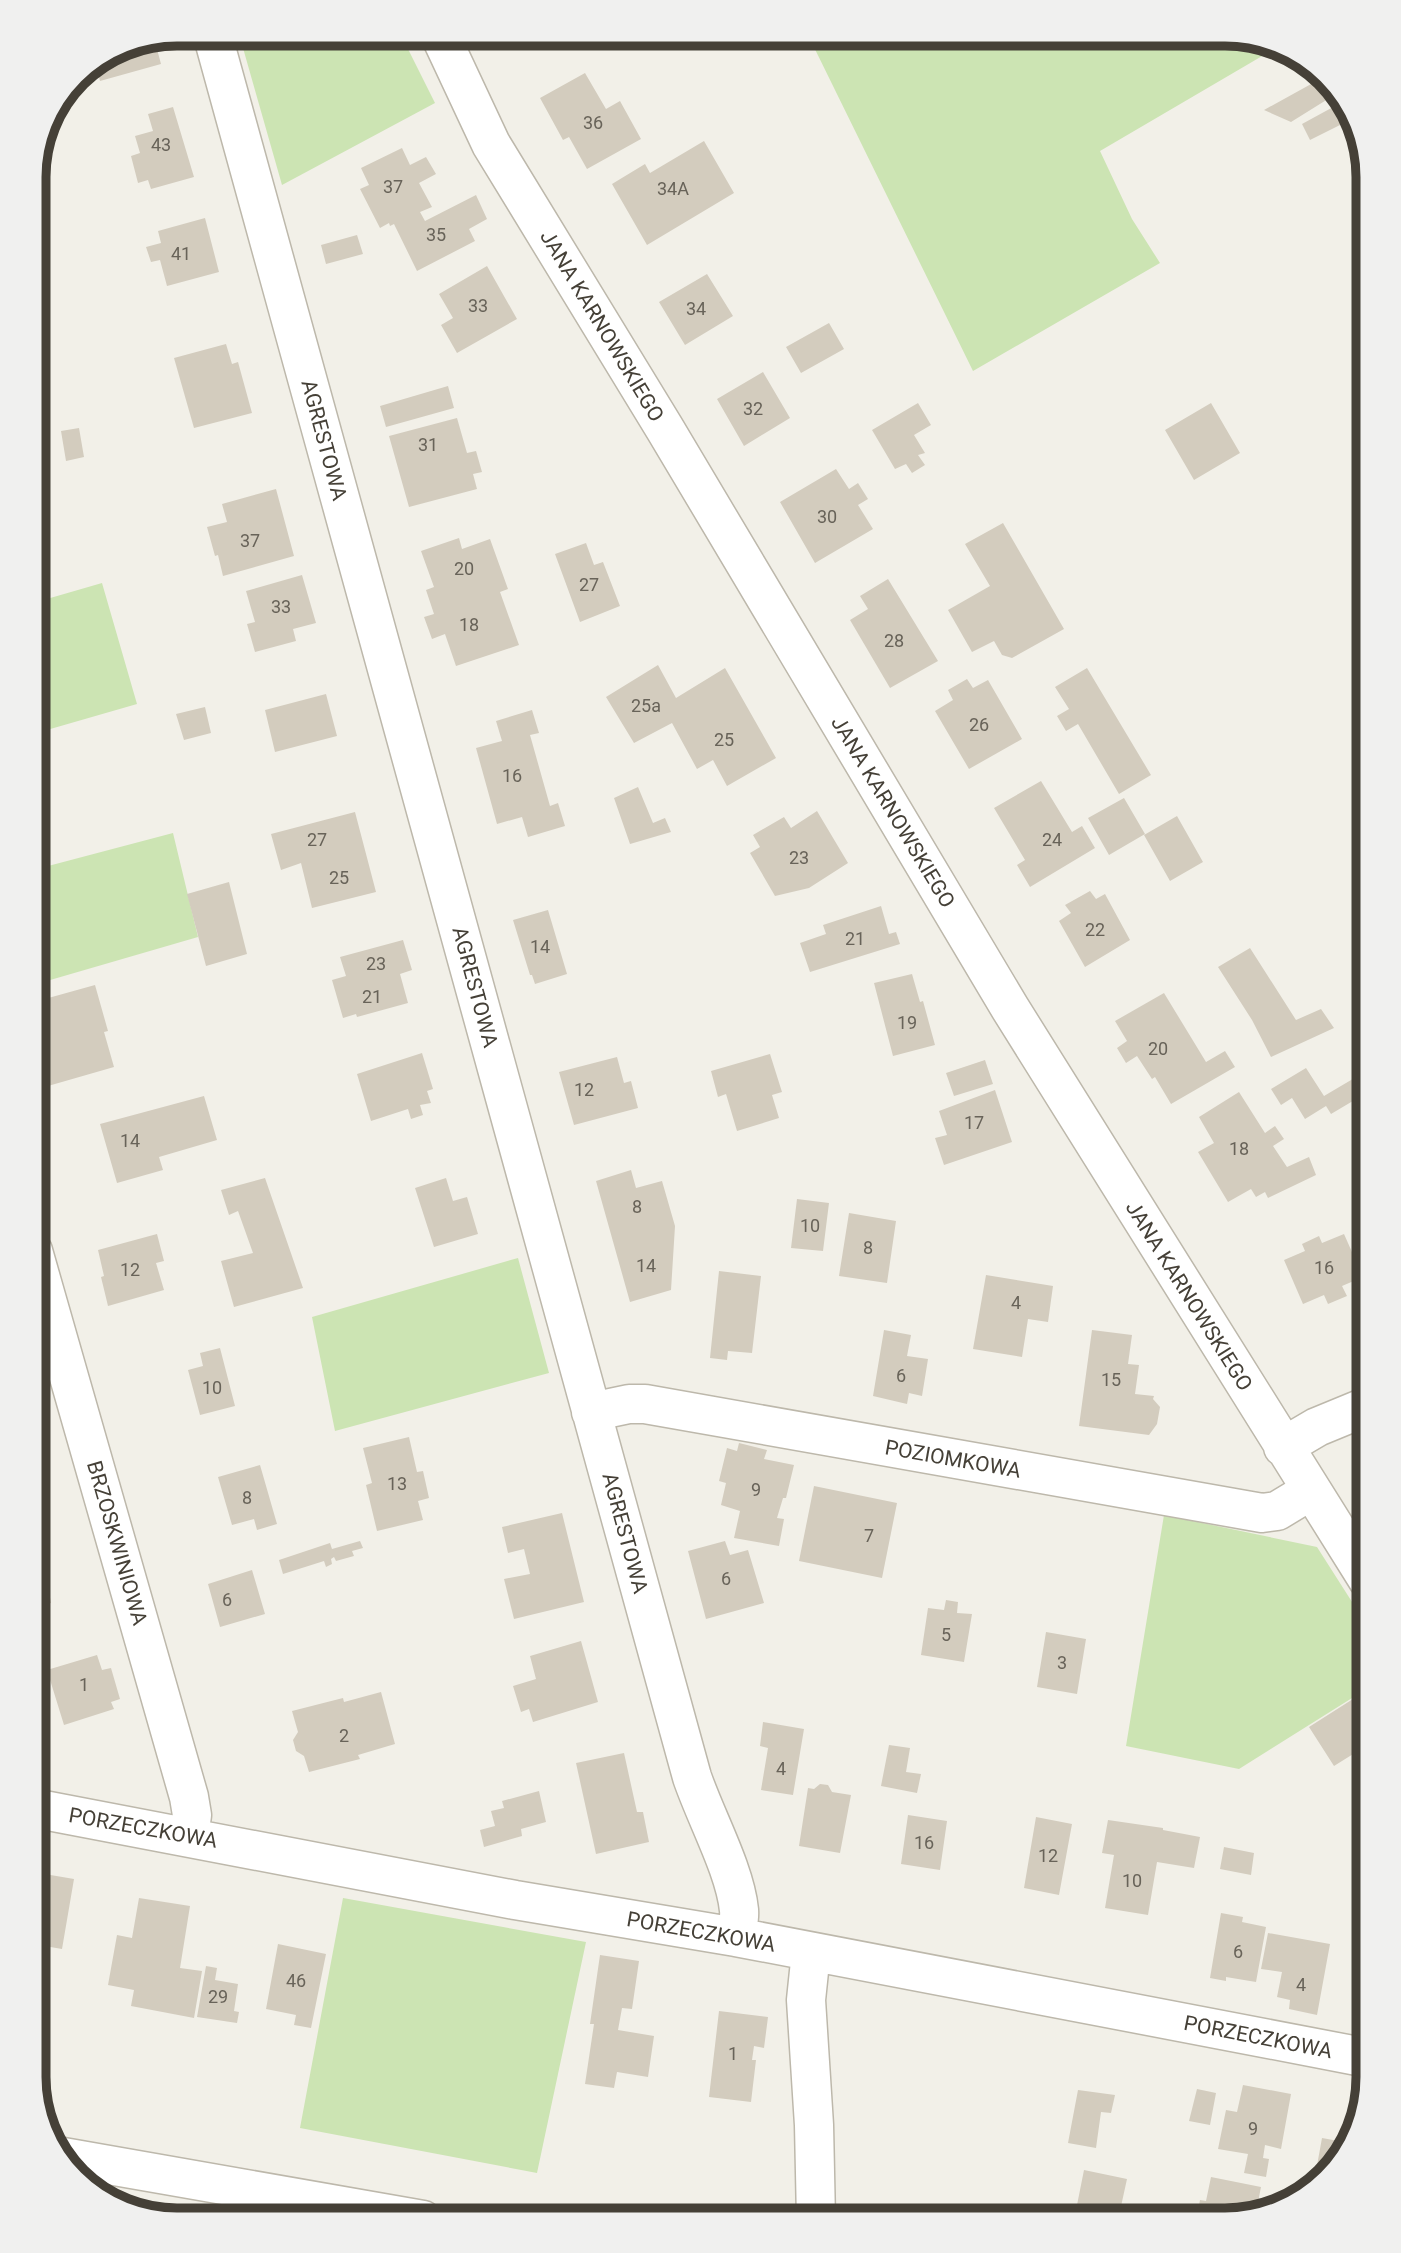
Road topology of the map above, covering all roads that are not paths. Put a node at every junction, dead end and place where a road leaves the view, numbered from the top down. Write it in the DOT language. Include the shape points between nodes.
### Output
graph roads {
  1 [pos="216,46"];
  2 [pos="445,46"];
  3 [pos="46,1296"];
  4 [pos="1356,1411"];
  5 [pos="591,1412"];
  6 [pos="1283,1447"];
  7 [pos="1310,1491"];
  8 [pos="1356,1562"];
  9 [pos="46,1810"];
  10 [pos="190,1836"];
  11 [pos="736,1937"];
  12 [pos="811,1952"];
  13 [pos="1356,2056"];
  14 [pos="75,2159"];
  15 [pos="350,2207"];
  16 [pos="816,2208"];
  1 -- 5 [label="street, AGRESTOWA"];
  2 -- 6 [label="street, JANA KARNOWSKIEGO" via="491,144 1010,1008"];
  3 -- 10 [label="street, BRZOSKWINIOWA" via="190,1797"];
  4 -- 6 [label="street"];
  5 -- 7 [label="street, POZIOMKOWA" via="645,1404 1262,1513 1276,1511"];
  5 -- 11 [label="street, AGRESTOWA" via="692,1777 735,1886 740,1913"];
  6 -- 7 [label="street, JANA KARNOWSKIEGO"];
  7 -- 8 [label="street, JANA KARNOWSKIEGO"];
  9 -- 10 [label="street, PORZECZKOWA"];
  10 -- 11 [label="street, PORZECZKOWA" via="514,1900"];
  11 -- 12 [label="street, PORZECZKOWA"];
  12 -- 13 [label="street, PORZECZKOWA"];
  12 -- 16 [label="street" via="806,2000"];
  14 -- 15 [label="street"];
}
